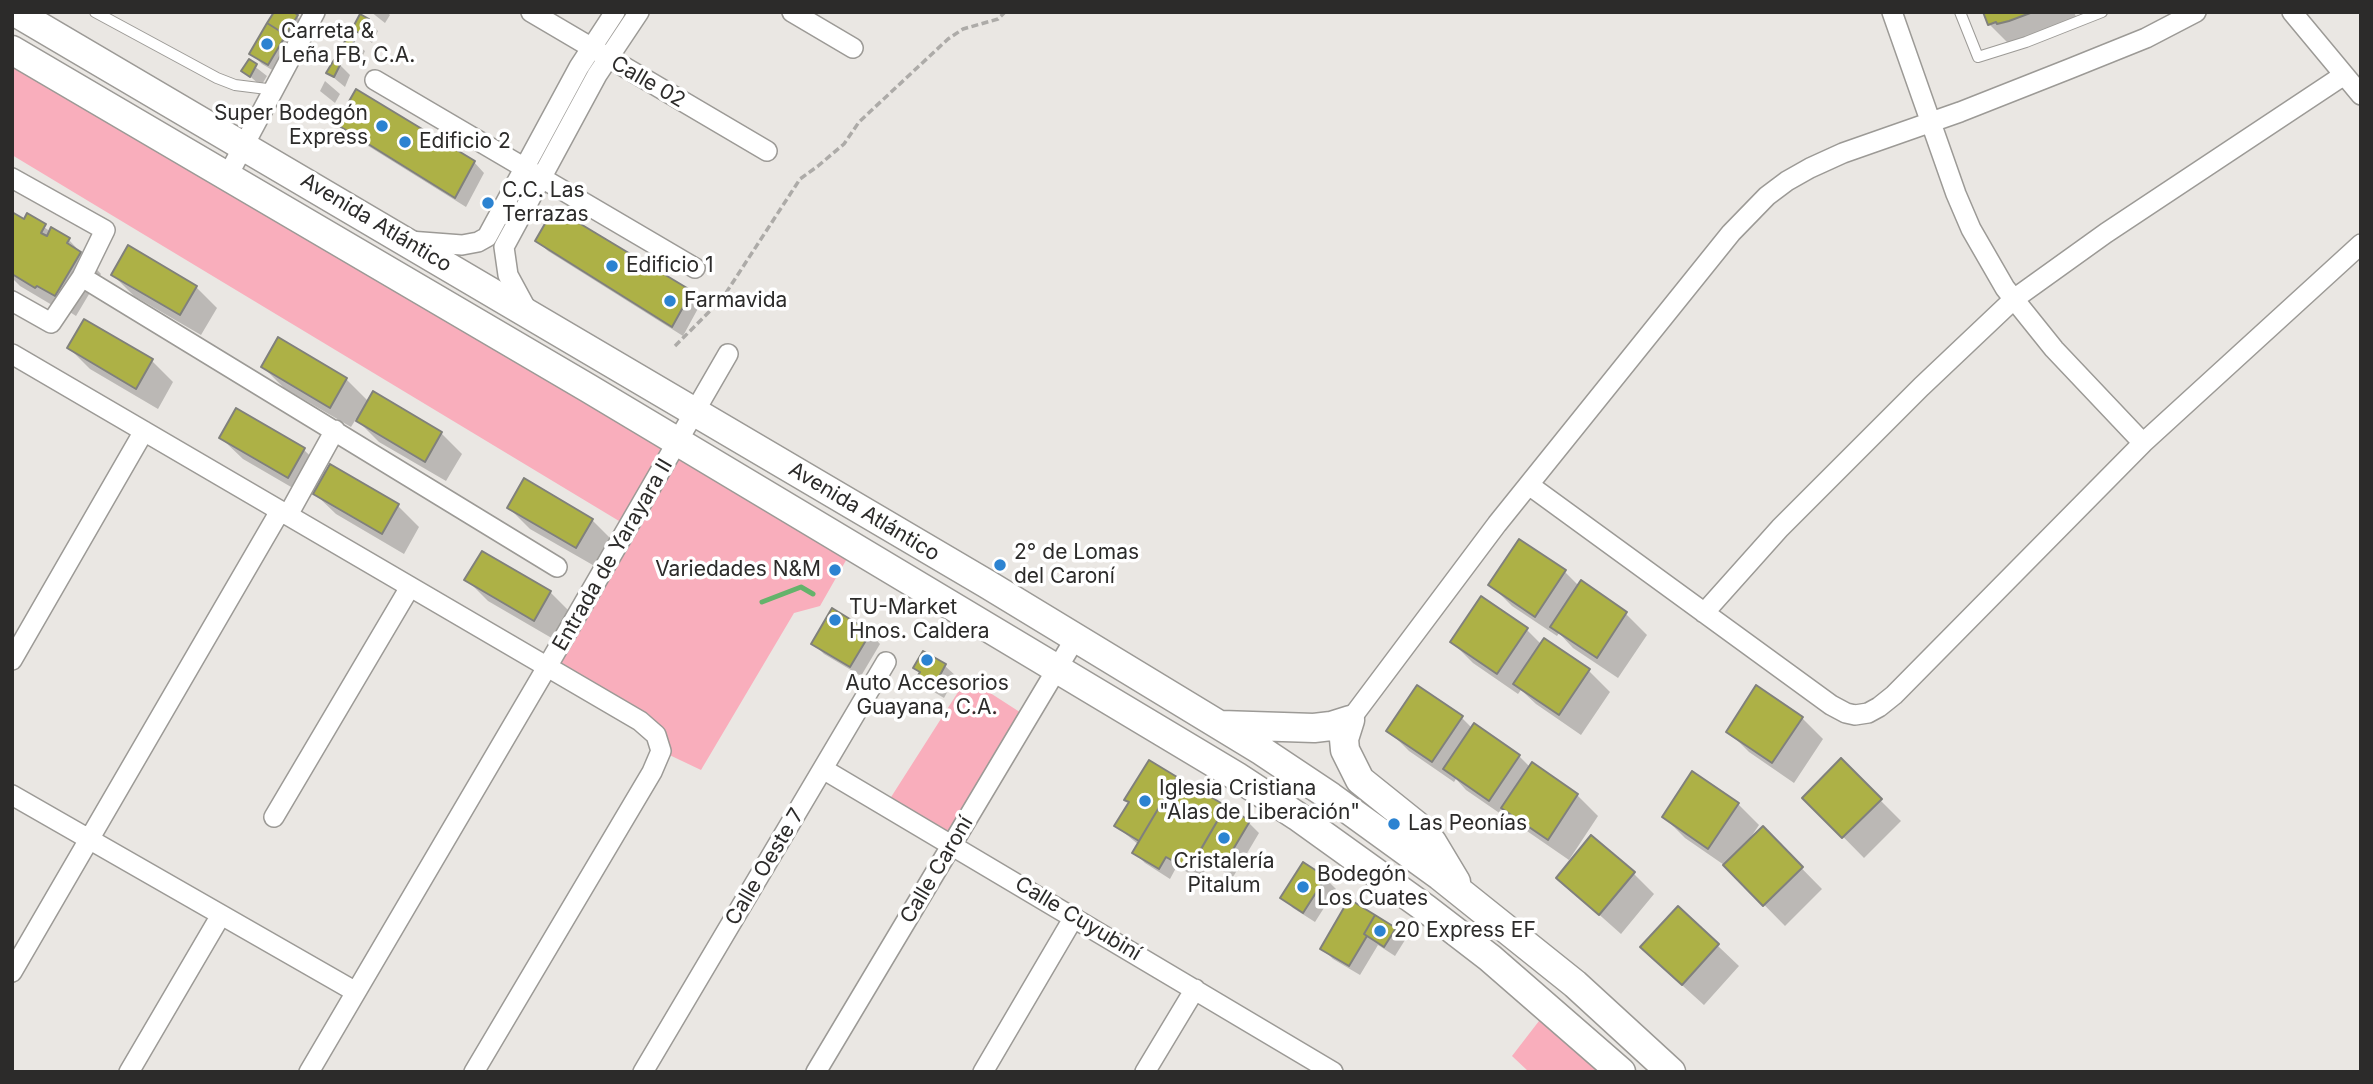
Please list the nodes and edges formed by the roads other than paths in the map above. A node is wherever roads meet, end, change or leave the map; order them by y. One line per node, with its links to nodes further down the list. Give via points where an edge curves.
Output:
1 (15, 12): 22 (main road, Avenida Atlántico)
2 (95, 12): 19 (lane, via 217,78)
3 (315, 12): 19 (street)
4 (531, 12): 13 (street, Calle 02)
5 (615, 12): 13 (street)
6 (639, 12): 16 (street)
7 (792, 12): 14 (street)
8 (1892, 12): 21 (street)
9 (1961, 12): 12 (lane, via 1978,57)
10 (2196, 12): 21 (street, via 2146,38)
11 (2292, 12): 17 (street)
12 (2099, 13)
13 (591, 48): 16 (street, Calle 02); 24 (street)
14 (853, 48)
15 (12, 50): 25 (main road, Avenida Atlántico)
16 (608, 58): 23 (street, Calle 02); 24 (street)
17 (2344, 75): 20 (street); 32 (street)
18 (375, 80): 24 (street)
19 (275, 90): 22 (street)
20 (2361, 96)
21 (1929, 123): 32 (street, via 1971,229); 42 (street, via 1843,153 1768,196 1731,233)
22 (245, 147): 25 (street); 27 (main road, Avenida Atlántico)
23 (767, 151)
24 (532, 173): 28 (street); 30 (street)
25 (227, 177): 40 (main road, Avenida Atlántico)
26 (12, 178): 31 (street, via 105,230)
27 (406, 241): 28 (street); 34 (main road, Avenida Atlántico)
28 (496, 242): 34 (street)
29 (2361, 244): 41 (street)
30 (695, 268)
31 (82, 277): 33 (street, via 51,323); 38 (street)
32 (2014, 299): 41 (street, via 2054,349); 46 (street, via 1780,528)
33 (12, 301)
34 (529, 313): 37 (main road, Avenida Atlántico)
35 (728, 354): 37 (street, Entrada de Yarayara II)
36 (13, 356): 39 (street)
37 (696, 412): 40 (street, Entrada de Yarayara II); 47 (main road, Avenida Atlántico)
38 (335, 430): 43 (street); 44 (street)
39 (144, 431): 43 (street); 48 (street)
40 (678, 443): 50 (street, Entrada de Yarayara II); 51 (main road, Avenida Atlántico)
41 (2143, 443): 46 (street, via 1894,695 1868,713 1855,715 1831,705)
42 (1529, 485): 46 (street); 52 (street)
43 (284, 513): 45 (street); 57 (street)
44 (557, 567)
45 (411, 587): 50 (street); 56 (street)
46 (1704, 613)
47 (1076, 637): 51 (street, Calle Caroní); 53 (main road, Avenida Atlántico)
48 (12, 660)
49 (886, 662): 54 (street, Calle Oeste 7)
50 (548, 667): 64 (street, Entrada de Yarayara II); 68 (street, via 640,720 656,735 661,751)
51 (1058, 669): 58 (street, Calle Caroní); 74 (main road, Avenida Atlántico, via 1236,776 1354,856 1490,958)
52 (1350, 720): 53 (main road, via 1314,728); 59 (main road, via 1345,750 1360,780 1421,829)
53 (1220, 725): 59 (main road, Avenida Atlántico, via 1331,797)
54 (823, 769): 58 (street, Calle Cuyubiní); 69 (street, Calle Oeste 7)
55 (12, 795): 57 (street)
56 (275, 817)
57 (89, 840): 60 (street); 62 (street)
58 (953, 844): 61 (street, Calle Cuyubiní); 70 (street, Calle Caroní)
59 (1462, 894): 75 (main road, Avenida Atlántico, via 1575,984)
60 (221, 915): 64 (street); 66 (street)
61 (1073, 917): 63 (street, Calle Cuyubiní); 71 (street)
62 (12, 972)
63 (1195, 989): 65 (street, Calle Cuyubiní); 72 (street)
64 (356, 992): 67 (street, Entrada de Yarayara II)
65 (1309, 1066): 73 (street, Calle Cuyubiní)
66 (129, 1072)
67 (309, 1072)
68 (474, 1072)
69 (643, 1072)
70 (816, 1072)
71 (983, 1072)
72 (1145, 1072)
73 (1333, 1072)
74 (1620, 1072)
75 (1671, 1072)

